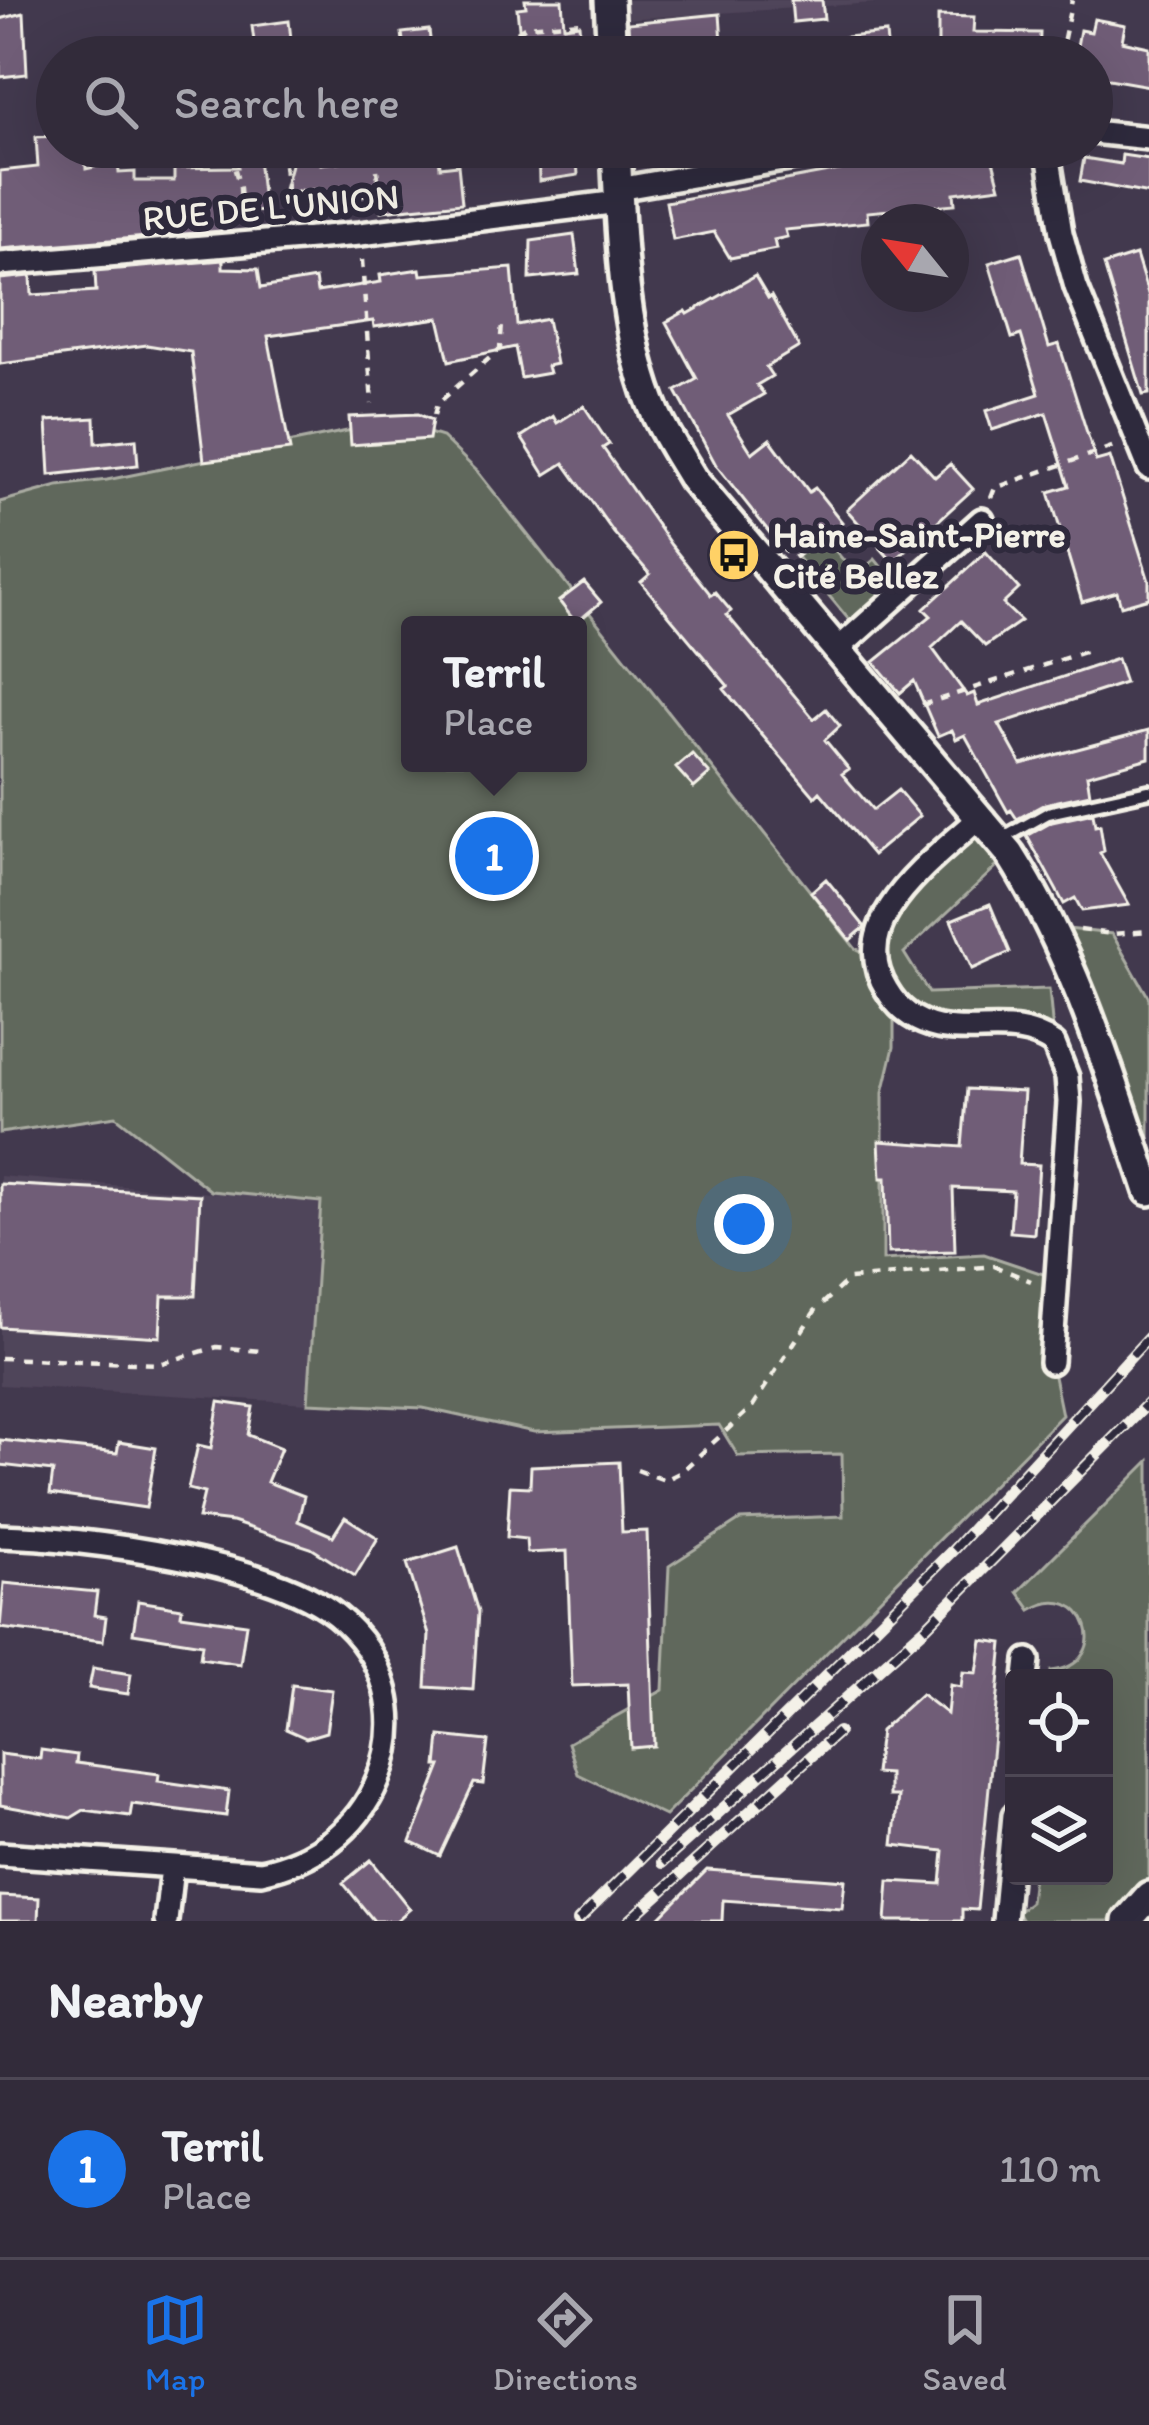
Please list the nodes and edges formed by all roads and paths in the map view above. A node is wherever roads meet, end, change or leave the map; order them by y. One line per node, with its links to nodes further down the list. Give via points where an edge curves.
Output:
1 (1072, 0): 4 (path)
2 (609, 10): 3 (path)
3 (511, 36)
4 (1064, 36)
5 (1113, 134): 6 (street)
6 (1149, 138)
7 (234, 168): 16 (path)
8 (284, 168): 15 (path)
9 (374, 168): 14 (path)
10 (617, 168): 13 (street)
11 (751, 168): 13 (street, RUE DE L'UNION)
12 (1051, 168): 21 (street, via 1068,261)
13 (619, 196): 14 (street, RUE DE L'UNION); 25 (street, via 637,353 656,413 693,479)
14 (372, 233): 15 (street, RUE DE L'UNION); 19 (path)
15 (292, 240): 16 (street, RUE DE L'UNION)
16 (244, 244): 17 (street, RUE DE L'UNION)
17 (0, 264)
18 (502, 324): 20 (path, via 500,349 436,404)
19 (372, 404)
20 (434, 415)
21 (1137, 438): 22 (street); 23 (path, via 994,488)
22 (1149, 468)
23 (982, 520): 26 (street)
24 (822, 535): 25 (path)
25 (774, 574): 26 (street)
26 (837, 650): 28 (street)
27 (1087, 651): 28 (path, via 922,705)
28 (898, 722): 30 (street)
29 (1149, 791): 31 (lane, via 1048,813)
30 (979, 818): 31 (street); 35 (street, via 889,908 876,957 894,1002 924,1023 1024,1028 1054,1044 1069,1102)
31 (999, 840): 32 (street)
32 (1050, 926): 33 (path); 34 (street)
33 (1149, 931)
34 (1149, 1191)
35 (1054, 1291): 38 (street); 39 (path, via 994,1266 849,1280 815,1311 752,1407 695,1459 665,1480)
36 (260, 1351): 37 (path, via 217,1347 160,1364)
37 (0, 1358)
38 (1051, 1362)
39 (637, 1470)
40 (0, 1536): 42 (street, via 145,1551 268,1582 334,1613 376,1661 391,1720 383,1768 339,1836 261,1872)
41 (0, 1854): 42 (street)
42 (172, 1867): 45 (street)
43 (1007, 1885): 46 (street)
44 (1149, 1896): 47 (street)
45 (166, 1921)
46 (1004, 1921)
47 (1126, 1921)

